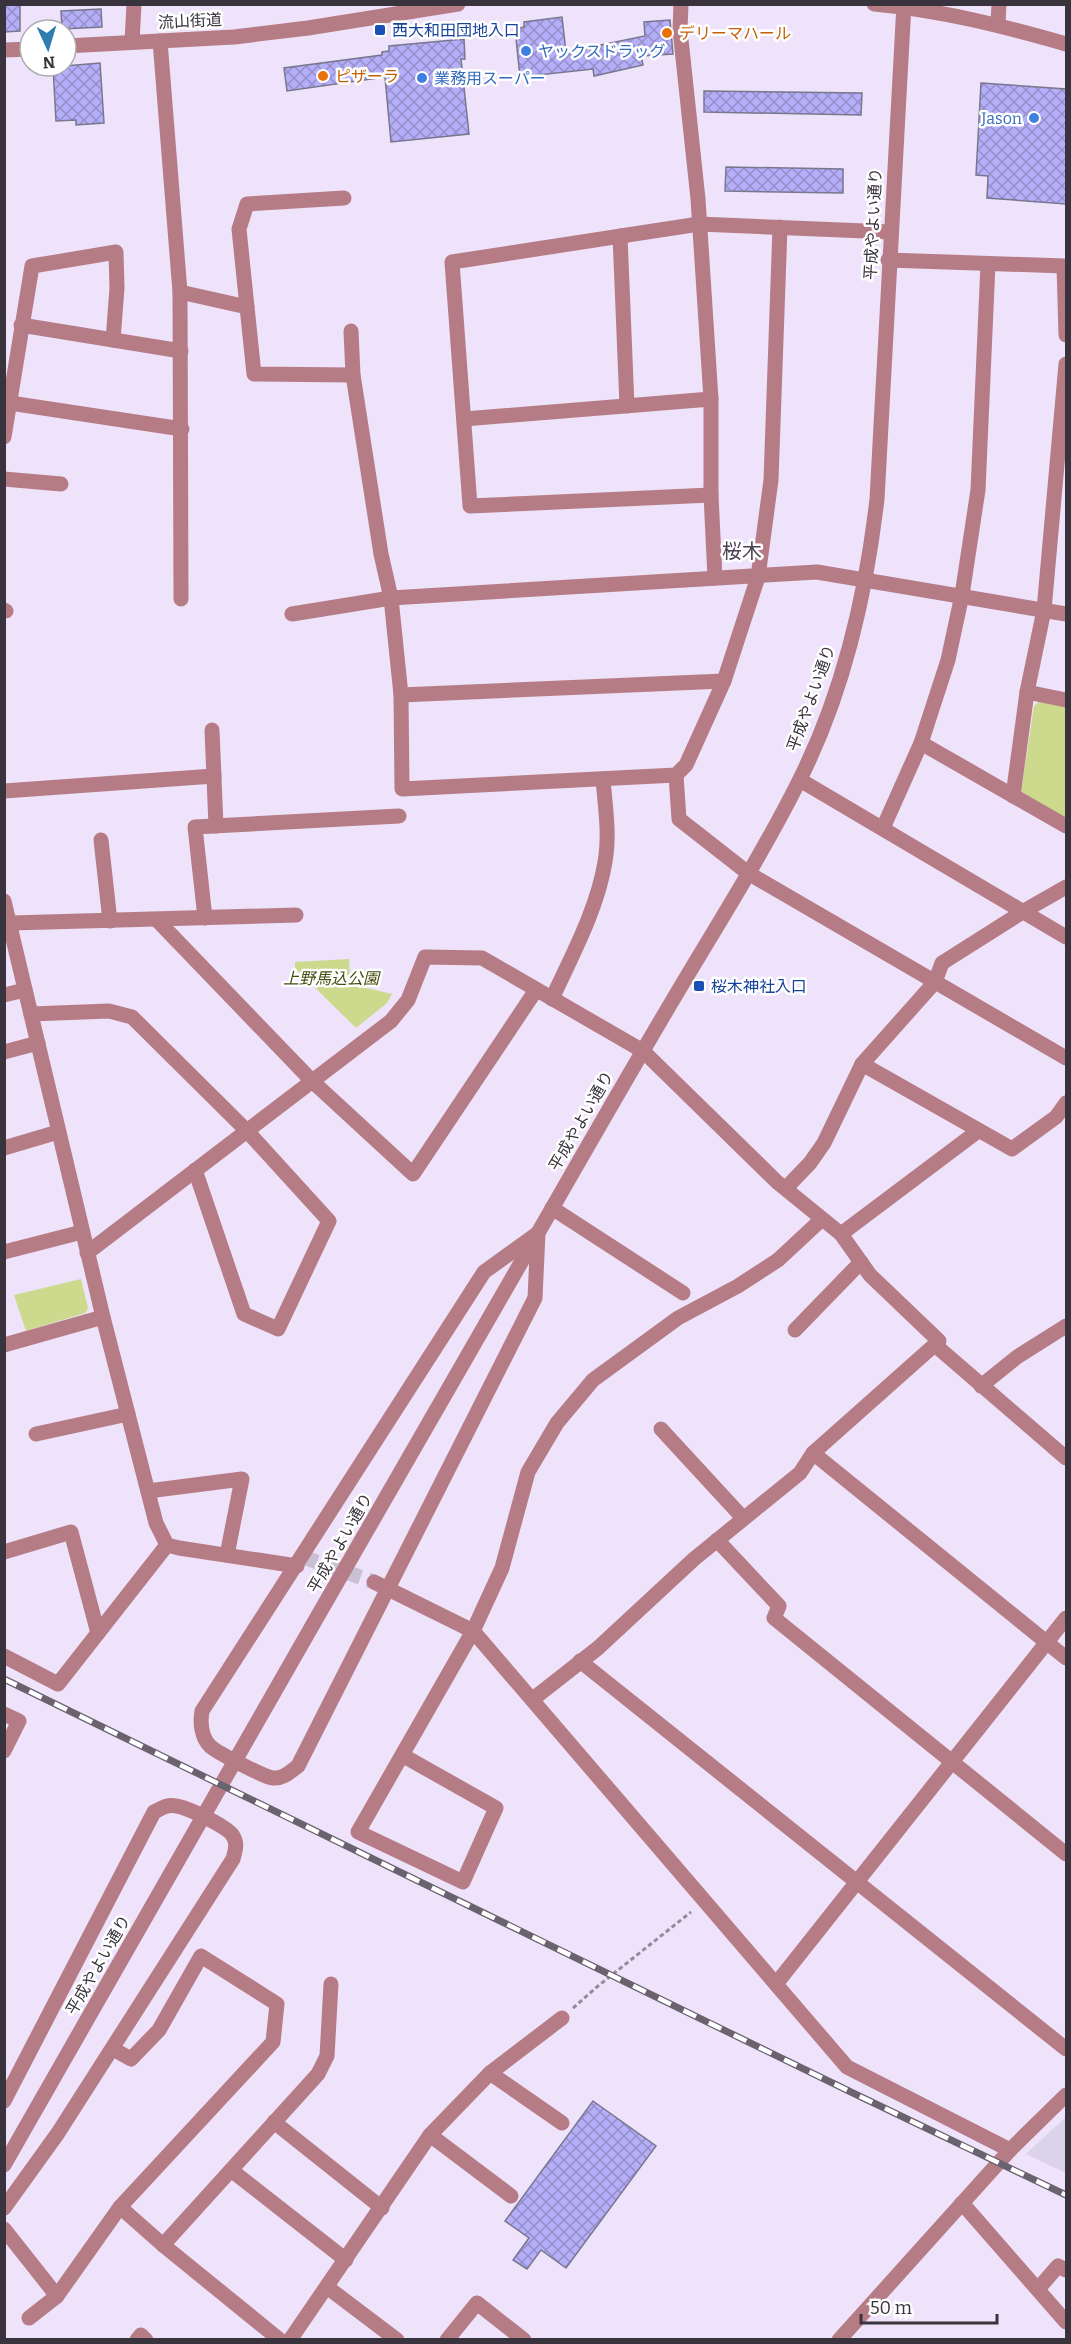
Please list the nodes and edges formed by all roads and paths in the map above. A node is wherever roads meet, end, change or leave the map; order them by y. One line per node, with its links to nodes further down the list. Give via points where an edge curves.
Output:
1 (134, 4): 9 (street)
2 (458, 4): 8 (street, 流山街道, via 298,30)
3 (681, 4): 13 (street, via 680,30)
4 (874, 4): 6 (street)
5 (999, 4): 7 (street)
6 (904, 6): 7 (street); 15 (street, 平成やよい通り)
7 (998, 24): 10 (street)
8 (160, 41): 9 (street, 流山街道); 19 (street)
9 (132, 42): 11 (street, 流山街道)
10 (1066, 44)
11 (78, 45)
12 (344, 198): 20 (street, via 247,204 238,230)
13 (699, 224): 14 (street); 16 (street); 28 (street)
14 (780, 227): 15 (street); 37 (street, via 771,480)
15 (890, 232): 17 (street, 平成やよい通り)
16 (620, 236): 30 (street); 31 (street, via 452,262)
17 (888, 260): 18 (street); 39 (street, 平成やよい通り, via 876,499)
18 (988, 264): 23 (street, via 1064,266); 40 (street, via 978,490)
19 (180, 292): 20 (street); 25 (street)
20 (247, 306): 27 (street, via 254,374)
21 (21, 325): 24 (street); 24 (street, via 32,266 116,252); 29 (street)
22 (351, 331): 27 (street)
23 (1066, 335)
24 (114, 340): 25 (street)
25 (181, 351): 32 (street)
26 (1066, 364): 43 (street)
27 (353, 375): 41 (street)
28 (711, 399): 30 (street); 36 (street)
29 (10, 403): 32 (street); 33 (street)
30 (627, 406): 31 (street)
31 (464, 419): 36 (street, via 470,506)
32 (182, 429): 42 (street)
33 (4, 437)
34 (4, 479): 35 (street)
35 (61, 484)
36 (711, 495): 38 (street)
37 (758, 577): 38 (street); 39 (street, via 818,572); 46 (street)
38 (715, 578): 41 (street)
39 (866, 579): 40 (street); 55 (street, 平成やよい通り, via 840,674)
40 (962, 595): 43 (street); 51 (street, via 948,660)
41 (391, 598): 44 (street); 48 (street)
42 (182, 599)
43 (1044, 610): 45 (street); 47 (street)
44 (292, 614)
45 (1066, 614)
46 (724, 681): 48 (street); 52 (street, via 686,765)
47 (1028, 692): 49 (street); 57 (street)
48 (401, 695): 54 (street, via 402,789)
49 (1066, 700)
50 (212, 730): 53 (street)
51 (921, 743): 57 (street); 61 (street)
52 (676, 775): 54 (street); 63 (street, via 679,819)
53 (214, 776): 56 (street); 59 (street)
54 (603, 779): 77 (street, via 605,861 592,911)
55 (800, 780): 61 (street); 63 (street, 平成やよい通り)
56 (4, 791)
57 (1012, 796): 60 (street)
58 (399, 816): 59 (street)
59 (216, 826): 68 (street, via 195,827)
60 (1066, 826)
61 (884, 828): 66 (street)
62 (101, 840): 70 (street)
63 (748, 873): 73 (street); 80 (street, 平成やよい通り)
64 (1066, 887): 66 (street)
65 (4, 901): 71 (street)
66 (1024, 911): 72 (street); 73 (street, via 942,963)
67 (296, 915): 68 (street)
68 (205, 918): 69 (street)
69 (157, 920): 70 (street); 84 (street)
70 (110, 921): 71 (street)
71 (11, 923): 74 (street)
72 (1066, 937)
73 (935, 982): 82 (street); 83 (street)
74 (25, 990): 76 (street); 78 (street)
75 (536, 990): 77 (street); 84 (street, via 482,958 425,957 408,1000 391,1021); 84 (street, via 413,1174)
76 (4, 995)
77 (552, 999): 80 (street)
78 (31, 1014): 79 (street); 86 (street, via 109,1011 132,1017)
79 (38, 1043): 81 (street); 88 (street)
80 (643, 1050): 91 (street); 92 (street, 平成やよい通り)
81 (4, 1052)
82 (1066, 1058)
83 (862, 1064): 87 (street); 91 (street, via 824,1143)
84 (312, 1081): 86 (street)
85 (1066, 1103): 87 (street, via 1056,1117 1012,1149)
86 (247, 1131): 90 (street); 90 (street, via 329,1221 278,1329 244,1314)
87 (978, 1131): 96 (street)
88 (58, 1132): 89 (street); 94 (street)
89 (4, 1148)
90 (195, 1170): 98 (street)
91 (786, 1188): 93 (street)
92 (552, 1208): 95 (street, 平成やよい通り); 100 (street)
93 (822, 1219): 96 (street); 121 (street, via 778,1260 678,1317 593,1380 557,1423 528,1472 502,1568)
94 (82, 1232): 97 (street); 98 (street)
95 (538, 1233): 118 (street, via 484,1272); 119 (street, via 535,1298); 147 (street, 平成やよい通り)
96 (841, 1234): 99 (street)
97 (4, 1251)
98 (87, 1253): 101 (street)
99 (861, 1262): 103 (street); 105 (street, via 939,1341)
100 (683, 1293)
101 (103, 1317): 104 (street); 107 (street)
102 (1066, 1326): 106 (street)
103 (795, 1330)
104 (4, 1345)
105 (935, 1345): 106 (street); 110 (street)
106 (981, 1386): 111 (street)
107 (128, 1414): 109 (street); 112 (street)
108 (661, 1429): 113 (street)
109 (36, 1434)
110 (813, 1453): 113 (street, via 800,1473); 123 (street)
111 (1066, 1458)
112 (148, 1491): 115 (street, via 156,1523); 117 (street, via 242,1479)
113 (743, 1518): 114 (street)
114 (717, 1540): 126 (street); 131 (street, via 778,1606 774,1618)
115 (167, 1545): 117 (street); 122 (street)
116 (4, 1552): 122 (street, via 71,1532)
117 (227, 1556): 118 (street)
118 (297, 1566): 119 (street, via 202,1711 200,1723 210,1746 274,1778 298,1766)
119 (380, 1585): 121 (street)
120 (1066, 1618): 123 (street)
121 (473, 1631): 127 (street); 130 (street)
122 (98, 1633): 124 (street, via 58,1684)
123 (1048, 1643): 125 (street); 131 (street)
124 (4, 1656)
125 (1066, 1658)
126 (580, 1662): 127 (street); 133 (street)
127 (533, 1699): 134 (street)
128 (4, 1714): 129 (street, via 19,1721)
129 (4, 1751)
130 (402, 1755): 130 (street, via 358,1832 463,1882 496,1808)
131 (952, 1763): 132 (street); 133 (street)
132 (1066, 1854)
133 (856, 1882): 136 (street); 139 (street)
134 (704, 1901): 136 (street); 137 (path)
135 (331, 1984): 143 (street, via 327,2056 318,2074)
136 (776, 1984): 146 (street, via 846,2067)
137 (562, 2018): 140 (street)
138 (113, 2049): 142 (street, via 233,1859 236,1846 227,1829 178,1806 165,1806 148,1821); 151 (street, via 131,2059 159,2030 201,1956 277,2004 273,2042); 152 (street)
139 (1066, 2049)
140 (490, 2073): 144 (street); 145 (street)
141 (1066, 2095): 146 (street)
142 (5, 2099)
143 (274, 2122): 148 (street); 153 (street)
144 (562, 2123)
145 (430, 2135): 149 (street); 153 (street)
146 (1010, 2150): 150 (street)
147 (4, 2165)
148 (231, 2170): 155 (street); 156 (street)
149 (511, 2196)
150 (962, 2204): 159 (street); 170 (street)
151 (120, 2207): 155 (street); 160 (street)
152 (4, 2208)
153 (382, 2208): 156 (street)
154 (4, 2229): 160 (street)
155 (163, 2245): 165 (street)
156 (346, 2260): 158 (street)
157 (1066, 2270): 159 (street, via 1058,2266)
158 (327, 2287): 166 (street); 167 (street)
159 (1038, 2289): 162 (street)
160 (57, 2296): 161 (street)
161 (28, 2319)
162 (1066, 2322)
163 (137, 2340): 164 (street, via 141,2335)
164 (146, 2340)
165 (280, 2340)
166 (290, 2340)
167 (397, 2340)
168 (447, 2340): 169 (street, via 477,2304)
169 (524, 2340)
170 (839, 2340)

